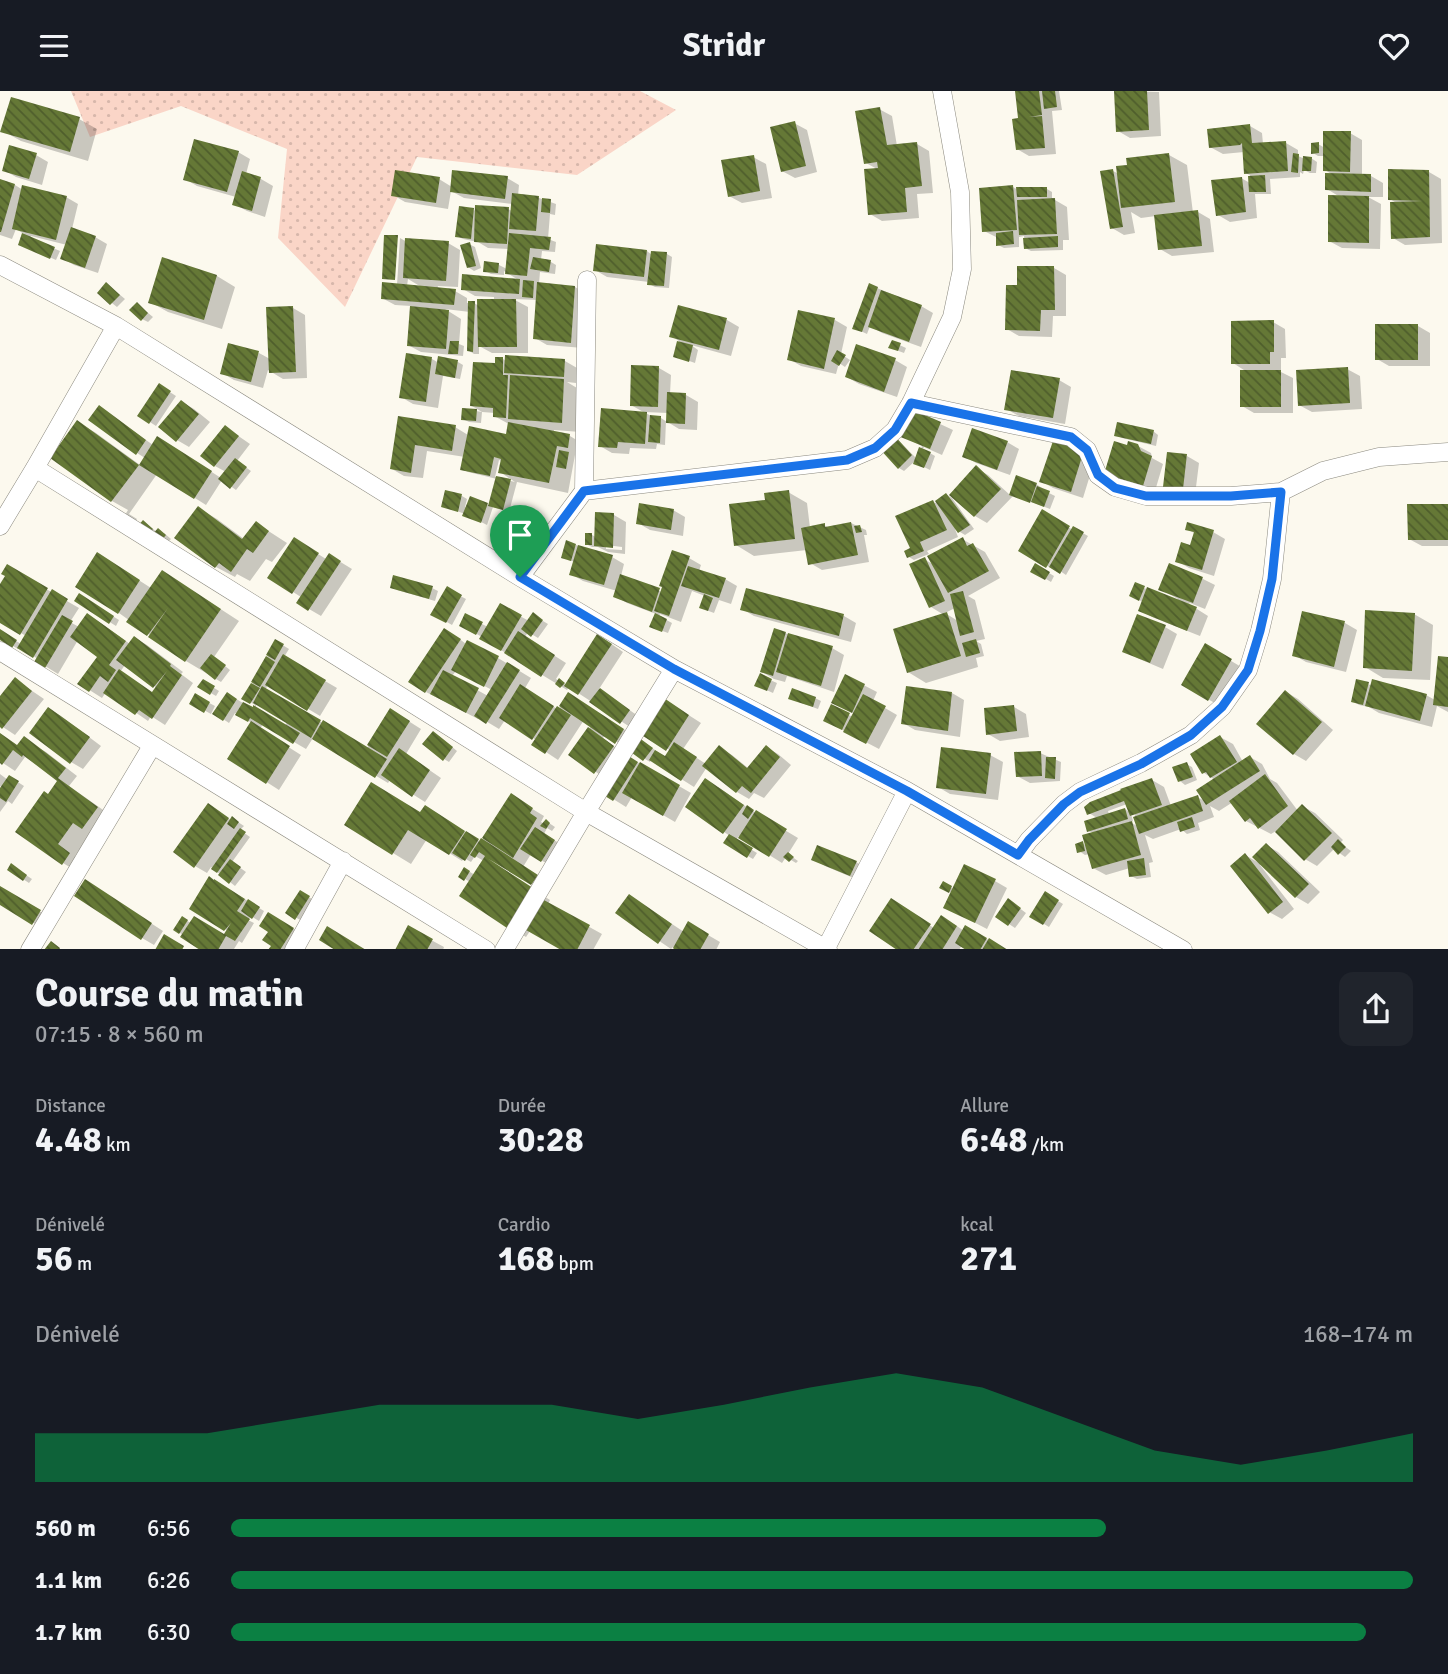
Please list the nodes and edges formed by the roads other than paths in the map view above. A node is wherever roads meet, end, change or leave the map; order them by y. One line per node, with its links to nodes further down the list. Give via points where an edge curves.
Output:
1 (942, 91): 5 (street, via 960,192 962,269 952,317)
2 (0, 265): 4 (street)
3 (587, 280): 8 (street)
4 (116, 326): 7 (street); 11 (street)
5 (911, 403): 8 (street, via 895,430 875,448 847,460); 9 (street, via 1071,437 1087,450 1098,475 1115,488 1146,496)
6 (1448, 452): 9 (street, via 1379,457 1323,471)
7 (35, 468): 10 (street); 16 (street)
8 (584, 491): 11 (street)
9 (1281, 492): 17 (street, via 1272,579 1260,631 1248,670 1222,707 1191,735 1080,792)
10 (0, 526)
11 (520, 577): 13 (street)
12 (0, 651): 14 (street)
13 (674, 669): 15 (street); 16 (street)
14 (152, 745): 18 (street); 19 (street)
15 (907, 791): 17 (street); 23 (street)
16 (586, 812): 22 (street); 23 (street)
17 (1018, 855): 24 (street)
18 (343, 861): 20 (street); 21 (street)
19 (31, 949)
20 (295, 949)
21 (484, 949)
22 (505, 949)
23 (827, 949)
24 (1181, 949)

